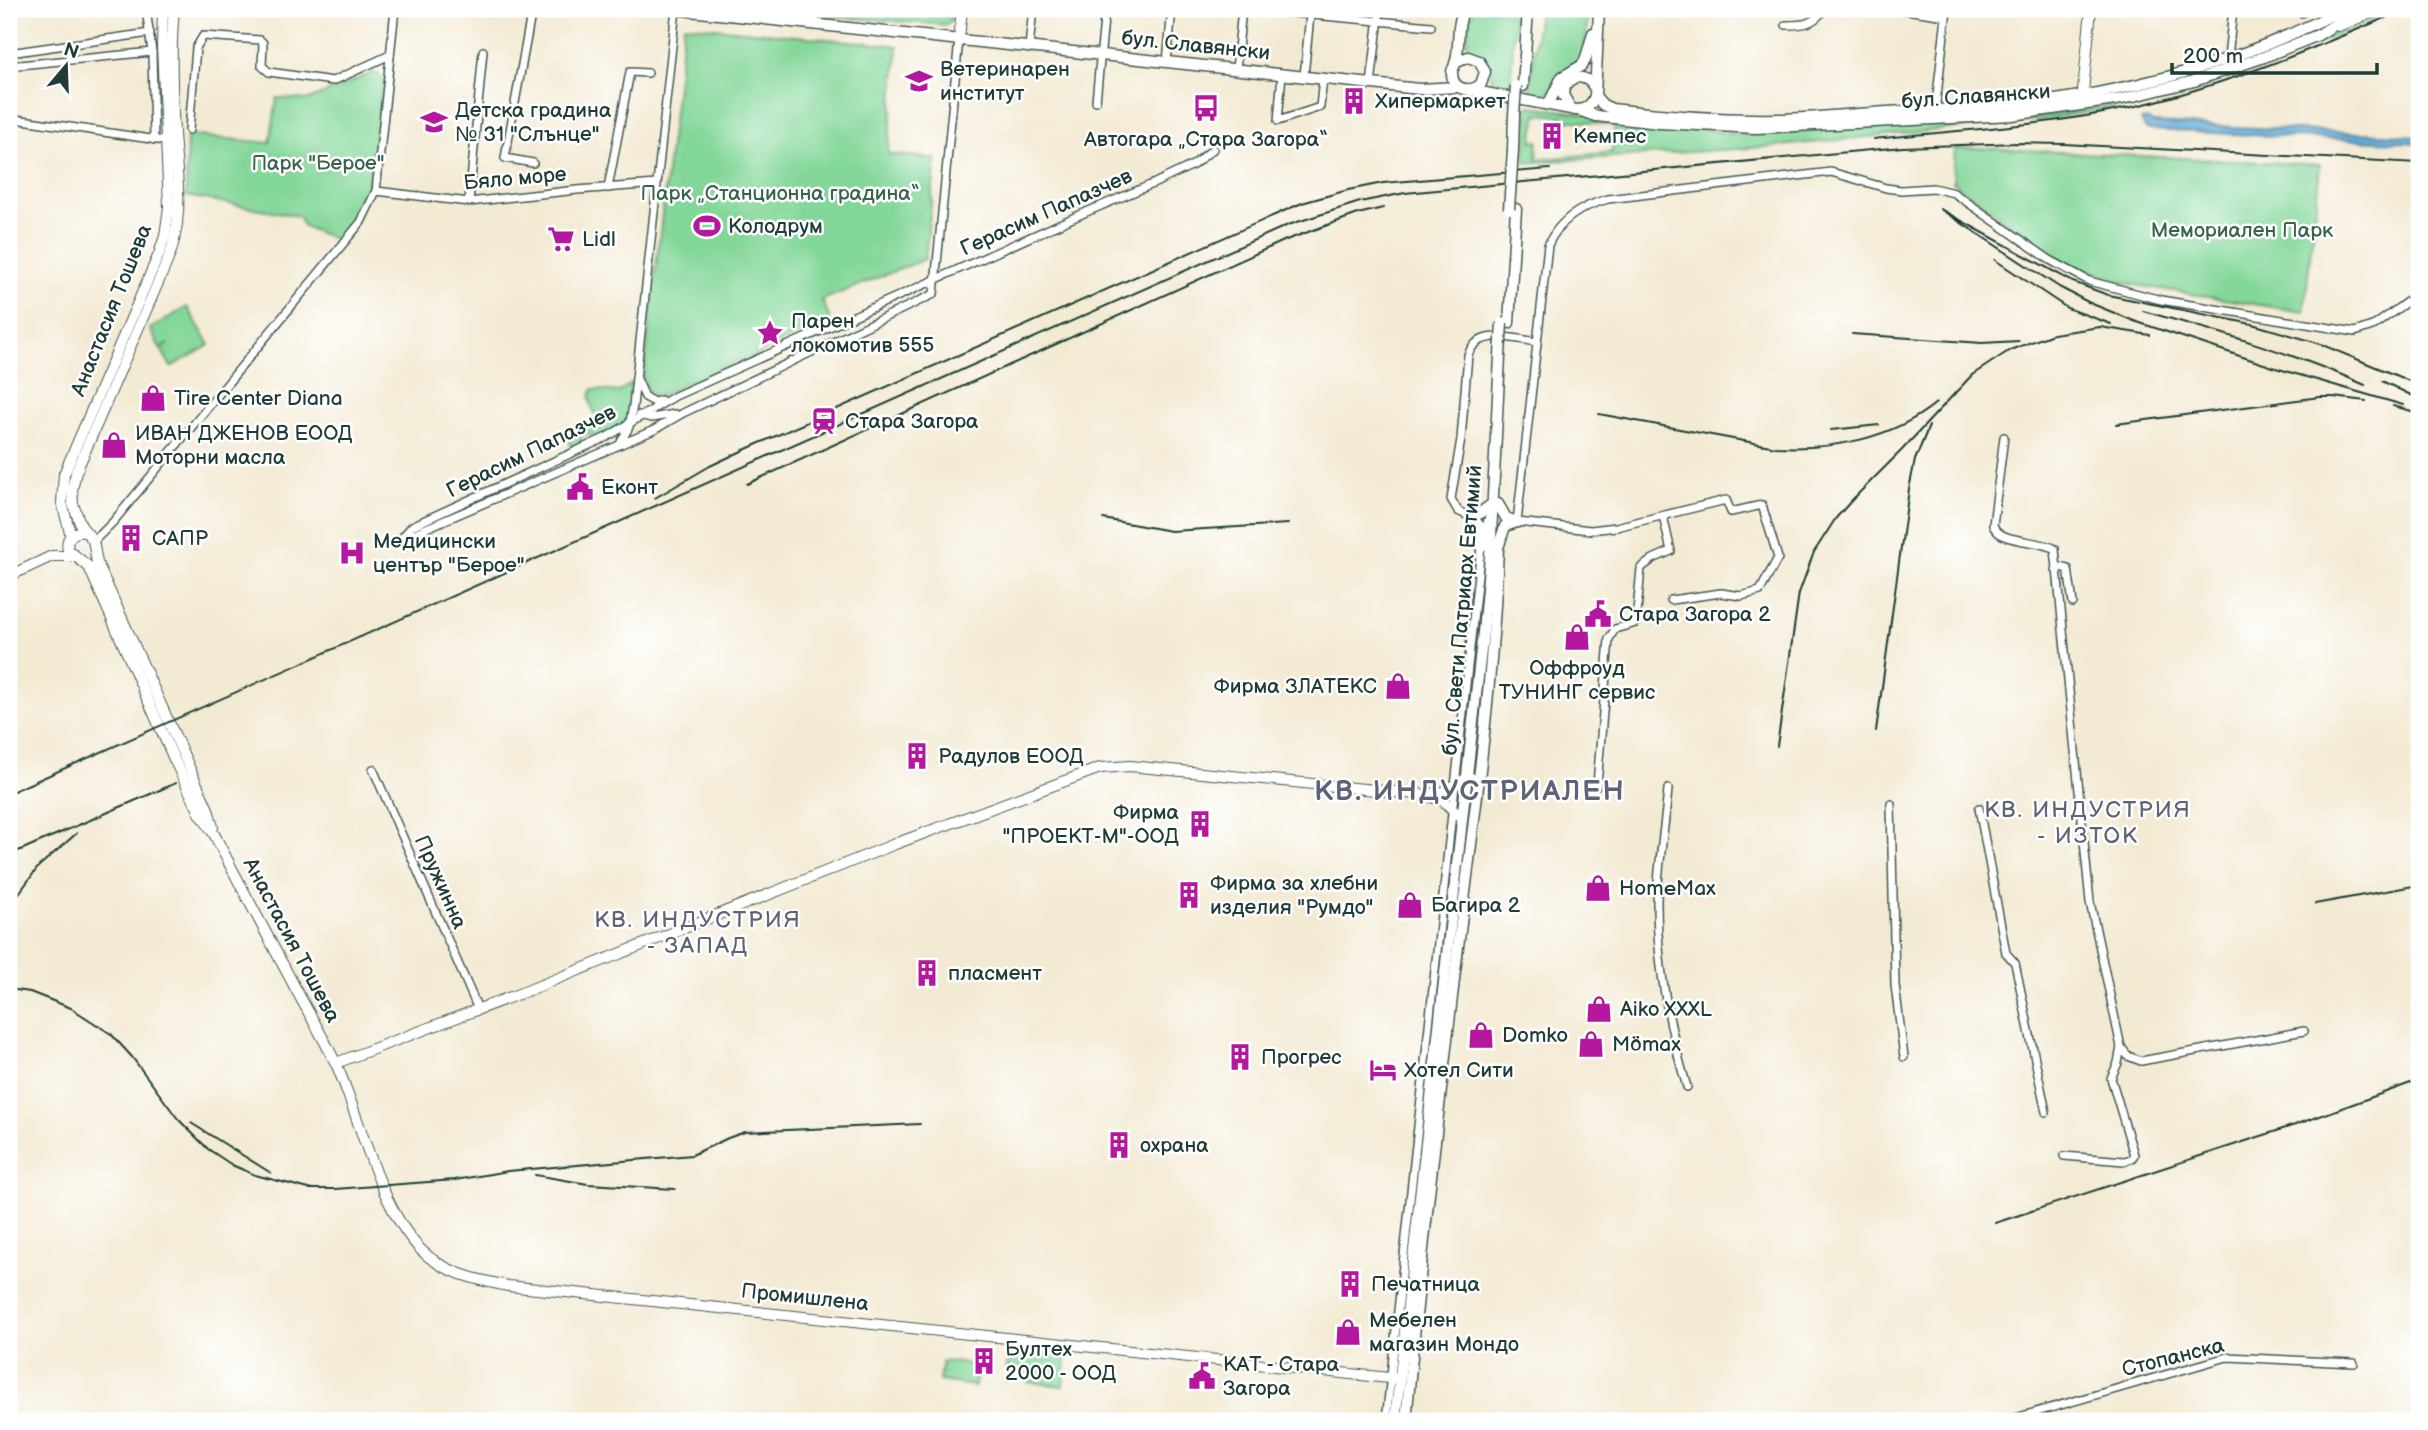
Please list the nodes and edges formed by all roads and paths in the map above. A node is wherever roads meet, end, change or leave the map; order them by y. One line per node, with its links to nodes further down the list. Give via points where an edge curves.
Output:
1 (146, 9): 37 (street, Анастасия Тошева)
2 (163, 9): 73 (main road, Анастасия Тошева)
3 (174, 9): 73 (main road, Анастасия Тошева)
4 (395, 9): 45 (street)
5 (532, 9): 75 (street, via 505,158)
6 (674, 9): 34 (main road, бул. Славянски); 76 (street)
7 (817, 9): 34 (street)
8 (962, 9): 40 (main road)
9 (1034, 9): 41 (street)
10 (1105, 9): 46 (street)
11 (1172, 9): 49 (street)
12 (1242, 9): 52 (street)
13 (1248, 9): 31 (street)
14 (1380, 9): 32 (street)
15 (1464, 9): 51 (main road)
16 (1471, 9): 47 (main road, via 1462,40)
17 (1522, 9): 60 (main road, бул. Свети Патриарх Евтимий)
18 (1528, 9): 39 (main road, бул. Свети Патриарх Евтимий)
19 (1534, 9): 39 (main road)
20 (1594, 9): 33 (main road)
21 (1599, 9): 64 (main road)
22 (1825, 9): 35 (street, via 1806,25)
23 (1899, 9): 29 (street)
24 (2064, 9): 30 (street)
25 (2233, 9): 48 (street)
26 (2343, 9): 48 (main road, бул. Славянски)
27 (2360, 9): 38 (main road, бул. Славянски)
28 (2381, 9): 38 (main road)
29 (1947, 12): 70 (street)
30 (2089, 13): 66 (main road)
31 (1310, 15): 32 (street); 55 (street)
32 (1378, 21): 36 (street); 59 (street)
33 (1595, 23): 56 (main road, via 1590,65); 68 (main road, via 1585,61 1562,77)
34 (815, 24): 40 (main road, бул. Славянски)
35 (1786, 25)
36 (1431, 26)
37 (150, 33): 43 (street, Анастасия Тошева); 44 (street)
38 (2318, 35): 66 (main road, бул. Славянски, via 2194,81 2122,99)
39 (1526, 37): 60 (main road, бул. Свети Патриарх Евтимий)
40 (959, 39): 41 (main road, бул. Славянски); 82 (street)
41 (1029, 47): 46 (main road, бул. Славянски)
42 (483, 51): 80 (street)
43 (152, 52): 50 (street); 73 (street, Анастасия Тошева)
44 (9, 53)
45 (390, 55): 72 (street, via 333,81 269,72 262,66 260,40 204,36 196,48); 79 (street)
46 (1100, 55): 49 (main road, бул. Славянски); 67 (street)
47 (1475, 58): 51 (main road, via 1464,58); 58 (main road, via 1484,68)
48 (2228, 58): 66 (main road, бул. Славянски)
49 (1167, 62): 52 (main road, бул. Славянски)
50 (9, 66)
51 (1454, 67): 62 (main road, via 1453,80); 63 (main road)
52 (1236, 69): 54 (main road, бул. Славянски)
53 (648, 73): 78 (street, via 630,72)
54 (1282, 74): 55 (main road, бул. Славянски); 57 (street, via 1278,121 1320,107)
55 (1304, 76): 57 (main road, бул. Славянски)
56 (1574, 77): 61 (main road); 64 (main road, via 1587,79)
57 (1323, 78): 59 (main road, бул. Славянски)
58 (1484, 80): 62 (main road, via 1475,89); 65 (main road)
59 (1371, 84): 63 (main road, бул. Славянски)
60 (1520, 86): 95 (main road, бул. Свети Патриарх Евтимий, bridge)
61 (1564, 87): 68 (main road); 69 (main road, via 1563,98)
62 (1462, 88): 63 (main road, бул. Славянски); 65 (main road, бул. Славянски)
63 (1426, 90)
64 (1595, 92): 69 (main road, via 1590,106); 70 (main road, бул. Славянски, via 1601,104 1612,109 1722,118)
65 (1500, 97): 68 (main road, бул. Славянски)
66 (2082, 100): 70 (main road, бул. Славянски)
67 (1096, 101)
68 (1545, 101): 69 (main road, бул. Славянски)
69 (1574, 108): 70 (main road, бул. Славянски, via 1599,116 1744,128)
70 (1935, 115)
71 (9, 118): 73 (street)
72 (189, 130)
73 (165, 141): 99 (main road, Анастасия Тошева, via 179,200 178,223 173,246 72,486 74,509); 100 (main road, Анастасия Тошева, via 169,207 165,236 64,474 62,503)
74 (1213, 149): 82 (street, Герасим Папазчев, via 1193,165 1155,183)
75 (533, 163)
76 (657, 184): 77 (street, Бяло море); 81 (street)
77 (635, 186): 78 (street, Бяло море); 81 (street, via 649,193)
78 (608, 188): 80 (street, Бяло море)
79 (376, 191): 80 (street, Бяло море); 101 (street, via 361,222)
80 (470, 202)
81 (654, 203): 85 (street)
82 (935, 280): 86 (street, Герасим Папазчев); 88 (street, Герасим Папазчев, via 934,293)
83 (2419, 293): 84 (street, via 2375,326 2355,332 2161,300 2089,281 2069,271 1954,193 1886,188 1830,172 1608,199 1584,207 1564,222 1548,245)
84 (1538, 342): 97 (street, via 1493,337 1476,341 1468,355 1451,499 1458,511); 98 (street)
85 (636, 377): 86 (street, via 645,397 654,402); 87 (street)
86 (675, 396): 89 (street, Герасим Папазчев)
87 (633, 406): 89 (street); 90 (street)
88 (683, 412): 89 (street); 92 (street, Герасим Папазчев)
89 (641, 416): 90 (street, Герасим Папазчев)
90 (631, 422): 92 (street); 93 (street, Герасим Папазчев)
91 (2004, 437): 106 (street, via 1995,531 2052,547)
92 (620, 444): 94 (street, Герасим Папазчев)
93 (553, 463): 94 (street); 94 (street, Герасим Папазчев, via 412,526 400,540)
94 (559, 471)
95 (1495, 504): 97 (main road); 98 (main road, via 1506,518); 102 (street); 103 (main road, бул. Свети Патриарх Евтимий); 111 (main road, бул. Свети Патриарх Евтимий)
96 (1662, 516): 98 (street, via 1591,530); 108 (street, via 1726,500 1731,512 1762,505 1778,558 1760,591); 114 (street, via 1671,551 1641,568 1636,623 1615,629 1609,639)
97 (1473, 518): 102 (main road, via 1480,528)
98 (1517, 522): 103 (main road, via 1505,526)
99 (85, 532): 100 (main road); 101 (main road)
100 (69, 537): 104 (main road, via 68,548); 105 (main road)
101 (93, 545): 104 (main road, via 88,556); 121 (main road, Анастасия Тошева, via 97,564 208,809)
102 (1481, 547): 113 (street)
103 (1498, 548): 112 (main road, бул. Свети Патриарх Евтимий)
104 (75, 557): 105 (main road, via 55,555); 121 (main road, Анастасия Тошева, via 89,567 174,759)
105 (29, 566): 107 (main road)
106 (2056, 570): 109 (street, via 2068,569); 124 (street, via 2090,902)
107 (9, 576)
108 (1671, 600)
109 (2073, 603)
110 (373, 769): 122 (street, Пружинна)
111 (1467, 778): 112 (main road); 113 (main road); 120 (main road, бул. Свети Патриарх Евтимий)
112 (1479, 778): 130 (main road, бул. Свети Патриарх Евтимий)
113 (1455, 784): 116 (main road); 118 (street)
114 (1597, 785)
115 (1668, 789): 127 (street, via 1657,898 1658,937)
116 (1426, 795): 118 (main road); 122 (main road, via 1130,766 1100,768)
117 (1891, 804): 125 (street, via 1895,985)
118 (1453, 807): 120 (main road); 132 (street)
119 (1979, 808): 128 (street, via 2006,953 2015,963)
120 (1462, 819): 132 (main road, бул. Свети Патриарх Евтимий)
121 (214, 834): 126 (main road, Анастасия Тошева)
122 (478, 1009): 126 (main road)
123 (2304, 1031): 124 (street, via 2141,1061)
124 (2121, 1047): 129 (street, via 2111,1078 2132,1159)
125 (1904, 1057)
126 (336, 1063): 132 (main road, Промишлена, via 381,1185 409,1237 422,1252 465,1277 508,1286)
127 (1687, 1087)
128 (2046, 1112)
129 (2064, 1156)
130 (1412, 1363): 132 (main road); 133 (main road, бул. Свети Патриарх Евтимий)
131 (2354, 1363): 137 (street, Стопанска, via 2227,1357)
132 (1395, 1378): 133 (main road); 134 (street); 135 (main road, бул. Свети Патриарх Евтимий)
133 (1408, 1402): 136 (main road, бул. Свети Патриарх Евтимий)
134 (1386, 1421)
135 (1395, 1421)
136 (1406, 1421)
137 (2005, 1421)

